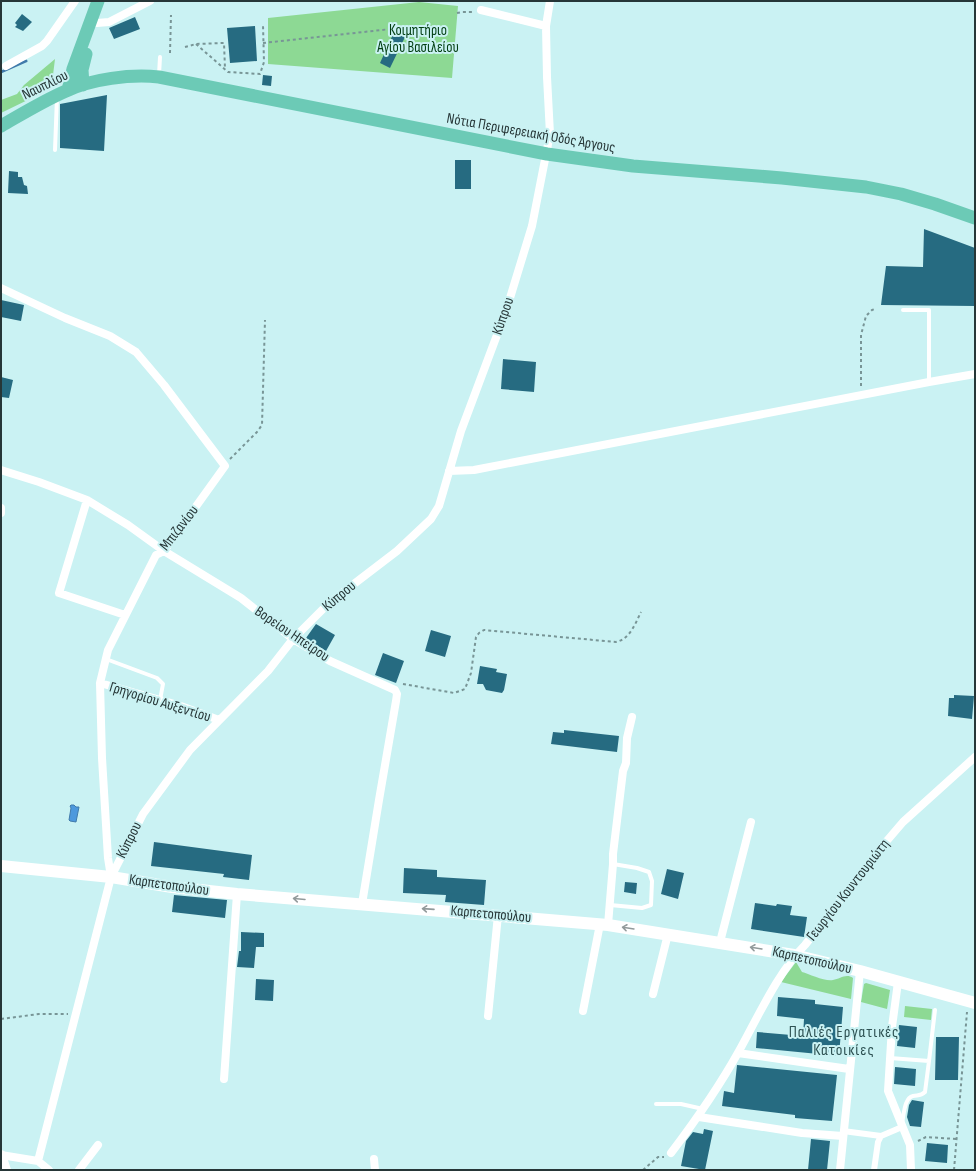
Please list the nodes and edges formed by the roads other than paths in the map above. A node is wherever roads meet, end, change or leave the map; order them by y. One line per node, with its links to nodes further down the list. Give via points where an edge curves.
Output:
1 (75, 1): 10 (street, via 47,42)
2 (98, 1): 13 (main road)
3 (105, 1): 7 (main road)
4 (150, 1): 7 (street, via 109,22)
5 (550, 1): 8 (street, Κύπρου)
6 (481, 10): 8 (street)
7 (97, 23): 12 (main road, via 83,62)
8 (546, 26): 16 (street, Κύπρου, via 550,134)
9 (160, 57): 11 (lane)
10 (6, 66)
11 (159, 77): 12 (main road, Νότια Περιφερειακή Οδός Άργους, via 133,76); 16 (main road, Νότια Περιφερειακή Οδός Άργους)
12 (83, 85): 13 (main road, Ναυπλίου)
13 (62, 92): 14 (main road, Ναυπλίου); 15 (lane)
14 (1, 126)
15 (54, 150)
16 (547, 154): 17 (main road, Νότια Περιφερειακή Οδός Άργους, via 633,166 831,182 901,194); 23 (street, Κύπρου, via 532,226 506,311 461,431)
17 (975, 218)
18 (1, 288): 27 (street, Μπιζανίου, via 110,336 136,352 225,466)
19 (903, 310): 21 (lane, via 929,310)
20 (975, 374): 21 (street)
21 (929, 382): 23 (street, via 474,470)
22 (1, 470): 24 (street, Βορείου Ηπείρου)
23 (449, 471): 29 (street, Κύπρου, via 439,506 431,519 397,551 330,603)
24 (87, 500): 27 (street, Βορείου Ηπείρου); 28 (street, via 59,593)
25 (1, 508): 26 (street)
26 (1, 513)
27 (164, 551): 28 (street, Μπιζανίου, via 156,555); 29 (street, Βορείου Ηπείρου, via 241,598)
28 (125, 615): 30 (street, Μπιζανίου)
29 (293, 639): 34 (street, Κύπρου, via 268,671); 41 (street, Βορείου Ηπείρου, via 330,660 395,690 397,694)
30 (106, 659): 31 (street, Μπιζανίου); 32 (lane, via 157,678 163,684)
31 (100, 683): 32 (street, Γρηγορίου Αυξεντίου); 39 (street, Μπιζανίου, via 102,758)
32 (160, 700): 34 (street, Γρηγορίου Αυξεντίου)
33 (632, 717): 37 (street, via 627,738)
34 (219, 720): 39 (street, Κύπρου, via 190,750 142,814)
35 (975, 757): 47 (street, Γεωργίου Κουντουριώτη, via 903,822)
36 (751, 822): 46 (street)
37 (613, 864): 42 (street); 42 (lane, via 649,872 652,881 651,905 642,908)
38 (1, 866): 39 (main road, Καρπετοπούλου)
39 (111, 877): 40 (main road, Καρπετοπούλου, via 172,888); 70 (street, Κύπρου)
40 (236, 894): 41 (main road, Καρπετοπούλου, one-way to 40); 59 (street)
41 (362, 904): 43 (main road, Καρπετοπούλου, one-way to 41)
42 (610, 905): 44 (street)
43 (498, 915): 44 (main road, Καρπετοπούλου); 54 (street)
44 (604, 924): 45 (main road, Καρπετοπούλου, one-way to 44); 53 (street)
45 (668, 934): 46 (main road, Καρπετοπούλου); 50 (street)
46 (720, 942): 47 (main road, Καρπετοπούλου, one-way to 46)
47 (794, 955): 48 (main road, Καρπετοπούλου); 55 (street, Γεωργίου Κουντουριώτη)
48 (860, 971): 49 (main road, Καρπετοπούλου); 58 (street)
49 (898, 982): 51 (main road, Καρπετοπούλου); 56 (street)
50 (653, 994)
51 (971, 1001)
52 (935, 1010): 57 (lane)
53 (583, 1011)
54 (488, 1016)
55 (738, 1053): 58 (street); 61 (street, Γεωργίου Κουντουριώτη)
56 (890, 1058): 57 (lane); 63 (street, via 888,1091)
57 (929, 1061): 63 (lane, via 926,1092 908,1098)
58 (849, 1069): 64 (street)
59 (224, 1079)
60 (656, 1104): 61 (lane, via 681,1104)
61 (704, 1109): 62 (street, Γεωργίου Κουντουριώτη)
62 (699, 1117): 64 (street, via 802,1133); 67 (street, Γεωργίου Κουντουριώτη)
63 (902, 1127): 65 (street); 77 (street, via 910,1145)
64 (843, 1134): 65 (street); 75 (street)
65 (881, 1136): 76 (street)
66 (98, 1145): 73 (street)
67 (671, 1153)
68 (1, 1155): 70 (street); 71 (street)
69 (374, 1159): 74 (street)
70 (38, 1160): 72 (street)
71 (6, 1170)
72 (49, 1170)
73 (79, 1170)
74 (375, 1170)
75 (840, 1170)
76 (874, 1170)
77 (911, 1170)

